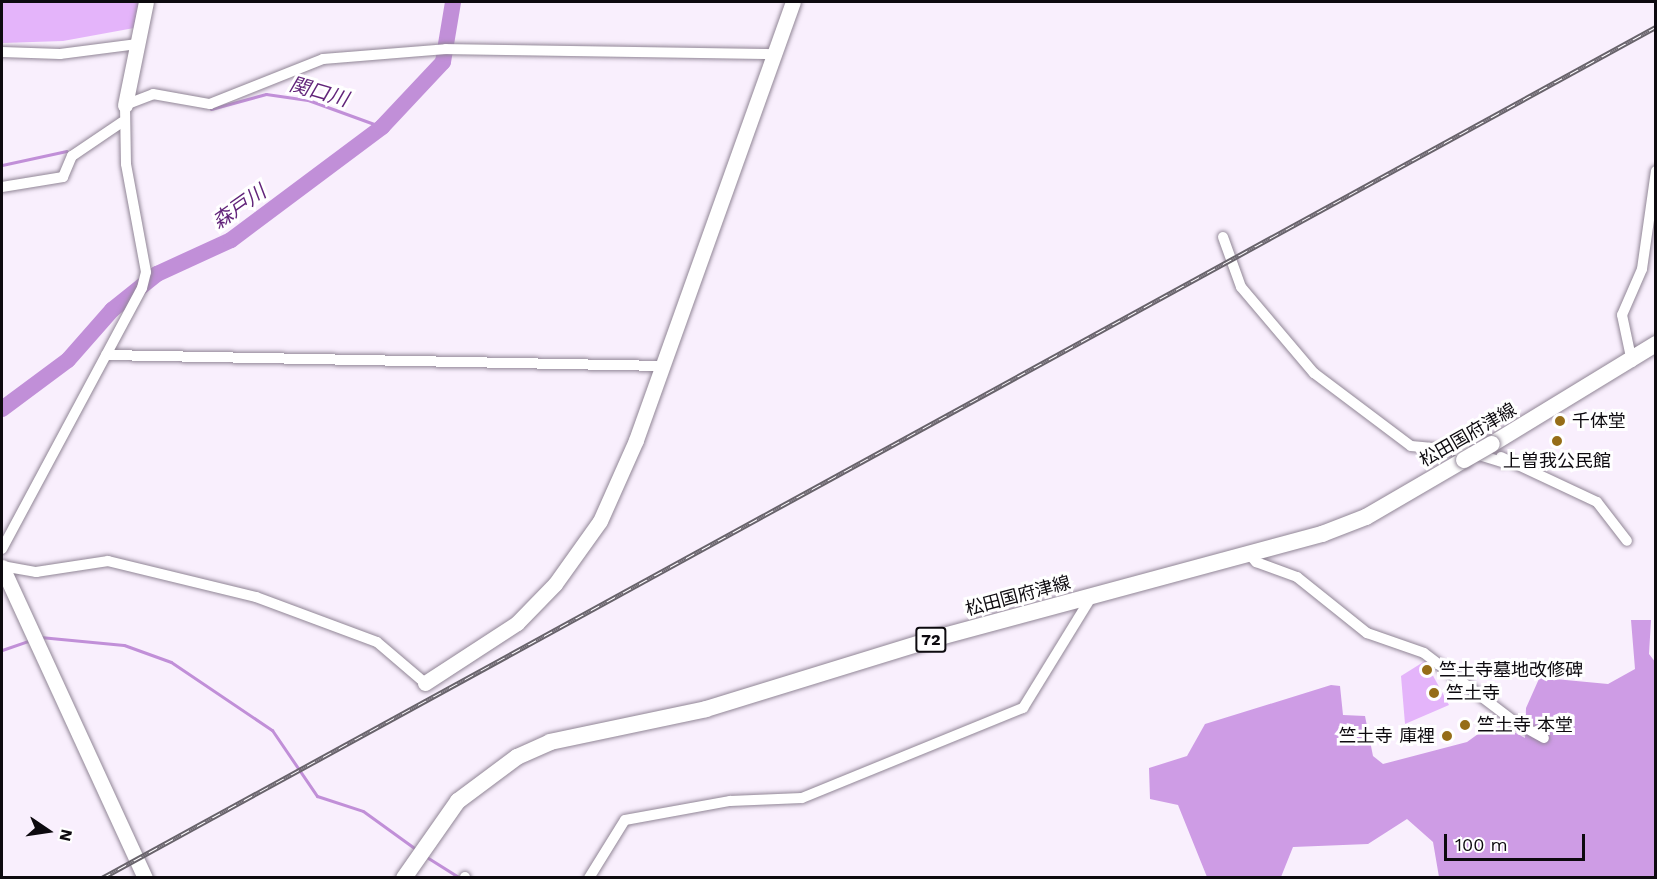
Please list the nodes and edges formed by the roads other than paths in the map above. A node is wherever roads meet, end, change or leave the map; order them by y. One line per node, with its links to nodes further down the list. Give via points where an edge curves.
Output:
1 (146, 2): 3 (street)
2 (793, 2): 5 (street)
3 (137, 44): 4 (street, via 80,53); 6 (street)
4 (2, 52)
5 (776, 54): 6 (street, via 448,49 323,59 210,104 153,94); 14 (street)
6 (124, 105): 7 (street)
7 (122, 123): 9 (street, via 72,156 63,177); 12 (street, via 146,272 142,288)
8 (1656, 171): 13 (street, via 1642,269 1622,315)
9 (2, 187)
10 (1223, 237): 16 (street, via 1241,287 1314,373 1411,446)
11 (1656, 344): 13 (main road, 松田国府津線 / 72)
12 (106, 356): 14 (street); 20 (street)
13 (1632, 362): 15 (main road, 松田国府津線 / 72)
14 (663, 366): 24 (street, via 600,521 555,584 517,624)
15 (1493, 444): 17 (street); 18 (main road, 松田国府津線 / 72, bridge)
16 (1436, 451): 17 (street, via 1466,451); 18 (street)
17 (1503, 462): 19 (street, via 1598,502)
18 (1440, 475): 21 (main road, 松田国府津線 / 72, via 1366,517)
19 (1627, 541)
20 (2, 549)
21 (1249, 554): 23 (main road, 松田国府津線 / 72); 25 (street, via 1256,562 1297,577 1367,633 1424,654 1515,722)
22 (2, 566): 24 (street, via 36,572 108,561 256,597 377,642); 26 (street)
23 (1092, 596): 27 (main road, 松田国府津線 / 72, via 706,709 550,742 485,778 458,801); 28 (street, via 1023,708 802,798 730,801 625,820)
24 (425, 683)
25 (1544, 738)
26 (145, 878)
27 (404, 878)
28 (589, 878)

